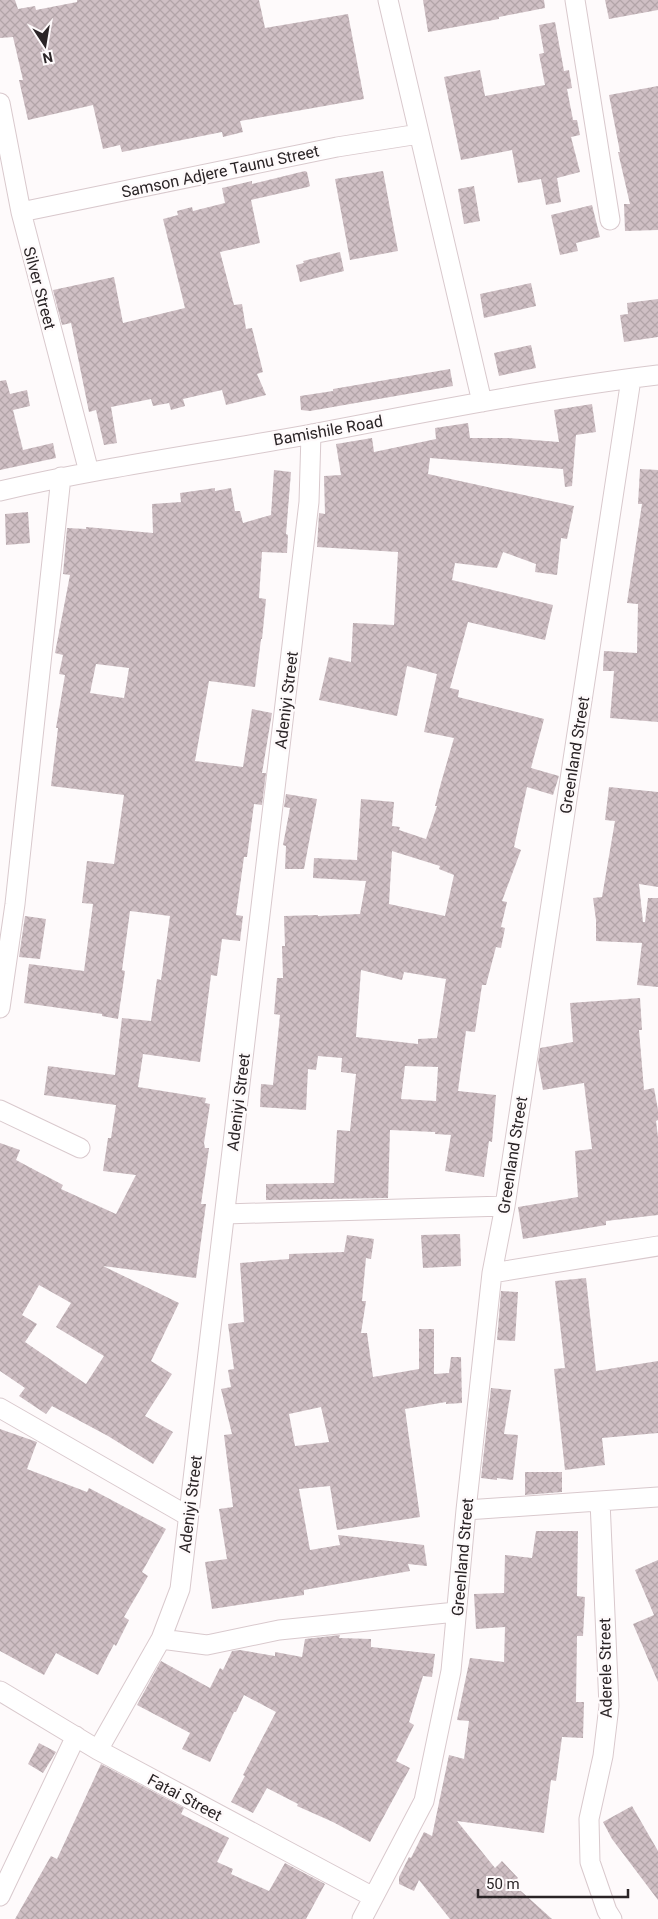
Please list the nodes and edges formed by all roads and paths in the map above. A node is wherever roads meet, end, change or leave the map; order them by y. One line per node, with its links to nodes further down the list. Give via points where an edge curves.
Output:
1 (388, 0): 4 (street)
2 (575, 0): 6 (street)
3 (0, 103): 5 (street, Silver Street)
4 (419, 134): 5 (street, Samson Adjere Taunu Street, via 337,147); 9 (street)
5 (21, 212): 11 (street, Silver Street)
6 (610, 220)
7 (658, 375): 8 (street, Bamishile Road)
8 (631, 379): 9 (street, Bamishile Road); 18 (street, Greenland Street)
9 (482, 402): 10 (street, Bamishile Road)
10 (311, 434): 11 (street, Bamishile Road); 19 (street, Adeniyi Street, via 309,502)
11 (90, 472): 12 (street, Bamishile Road)
12 (61, 477): 13 (street, Bamishile Road); 14 (street)
13 (0, 491)
14 (8, 902): 15 (street)
15 (0, 1008)
16 (0, 1110): 17 (street)
17 (80, 1148)
18 (505, 1206): 19 (street); 21 (street, Greenland Street)
19 (225, 1214): 26 (street, Adeniyi Street)
20 (658, 1246): 21 (street)
21 (492, 1273): 25 (street, Greenland Street)
22 (0, 1408): 26 (street)
23 (658, 1498): 24 (street)
24 (600, 1501): 25 (street); 35 (street, Aderele Street, via 608,1706 603,1756 589,1819 590,1862)
25 (466, 1510): 27 (street, Greenland Street)
26 (188, 1516): 28 (street, Adeniyi Street, via 180,1589)
27 (456, 1612): 28 (street, via 279,1630 207,1645); 33 (street, Greenland Street, via 451,1671 424,1801)
28 (161, 1639): 31 (street, Adeniyi Street)
29 (0, 1692): 30 (street, Fatai Street)
30 (76, 1736): 31 (street, Fatai Street); 32 (street)
31 (98, 1750): 33 (street, Fatai Street)
32 (0, 1896)
33 (373, 1897): 34 (street, Greenland Street)
34 (362, 1919)
35 (612, 1919)

